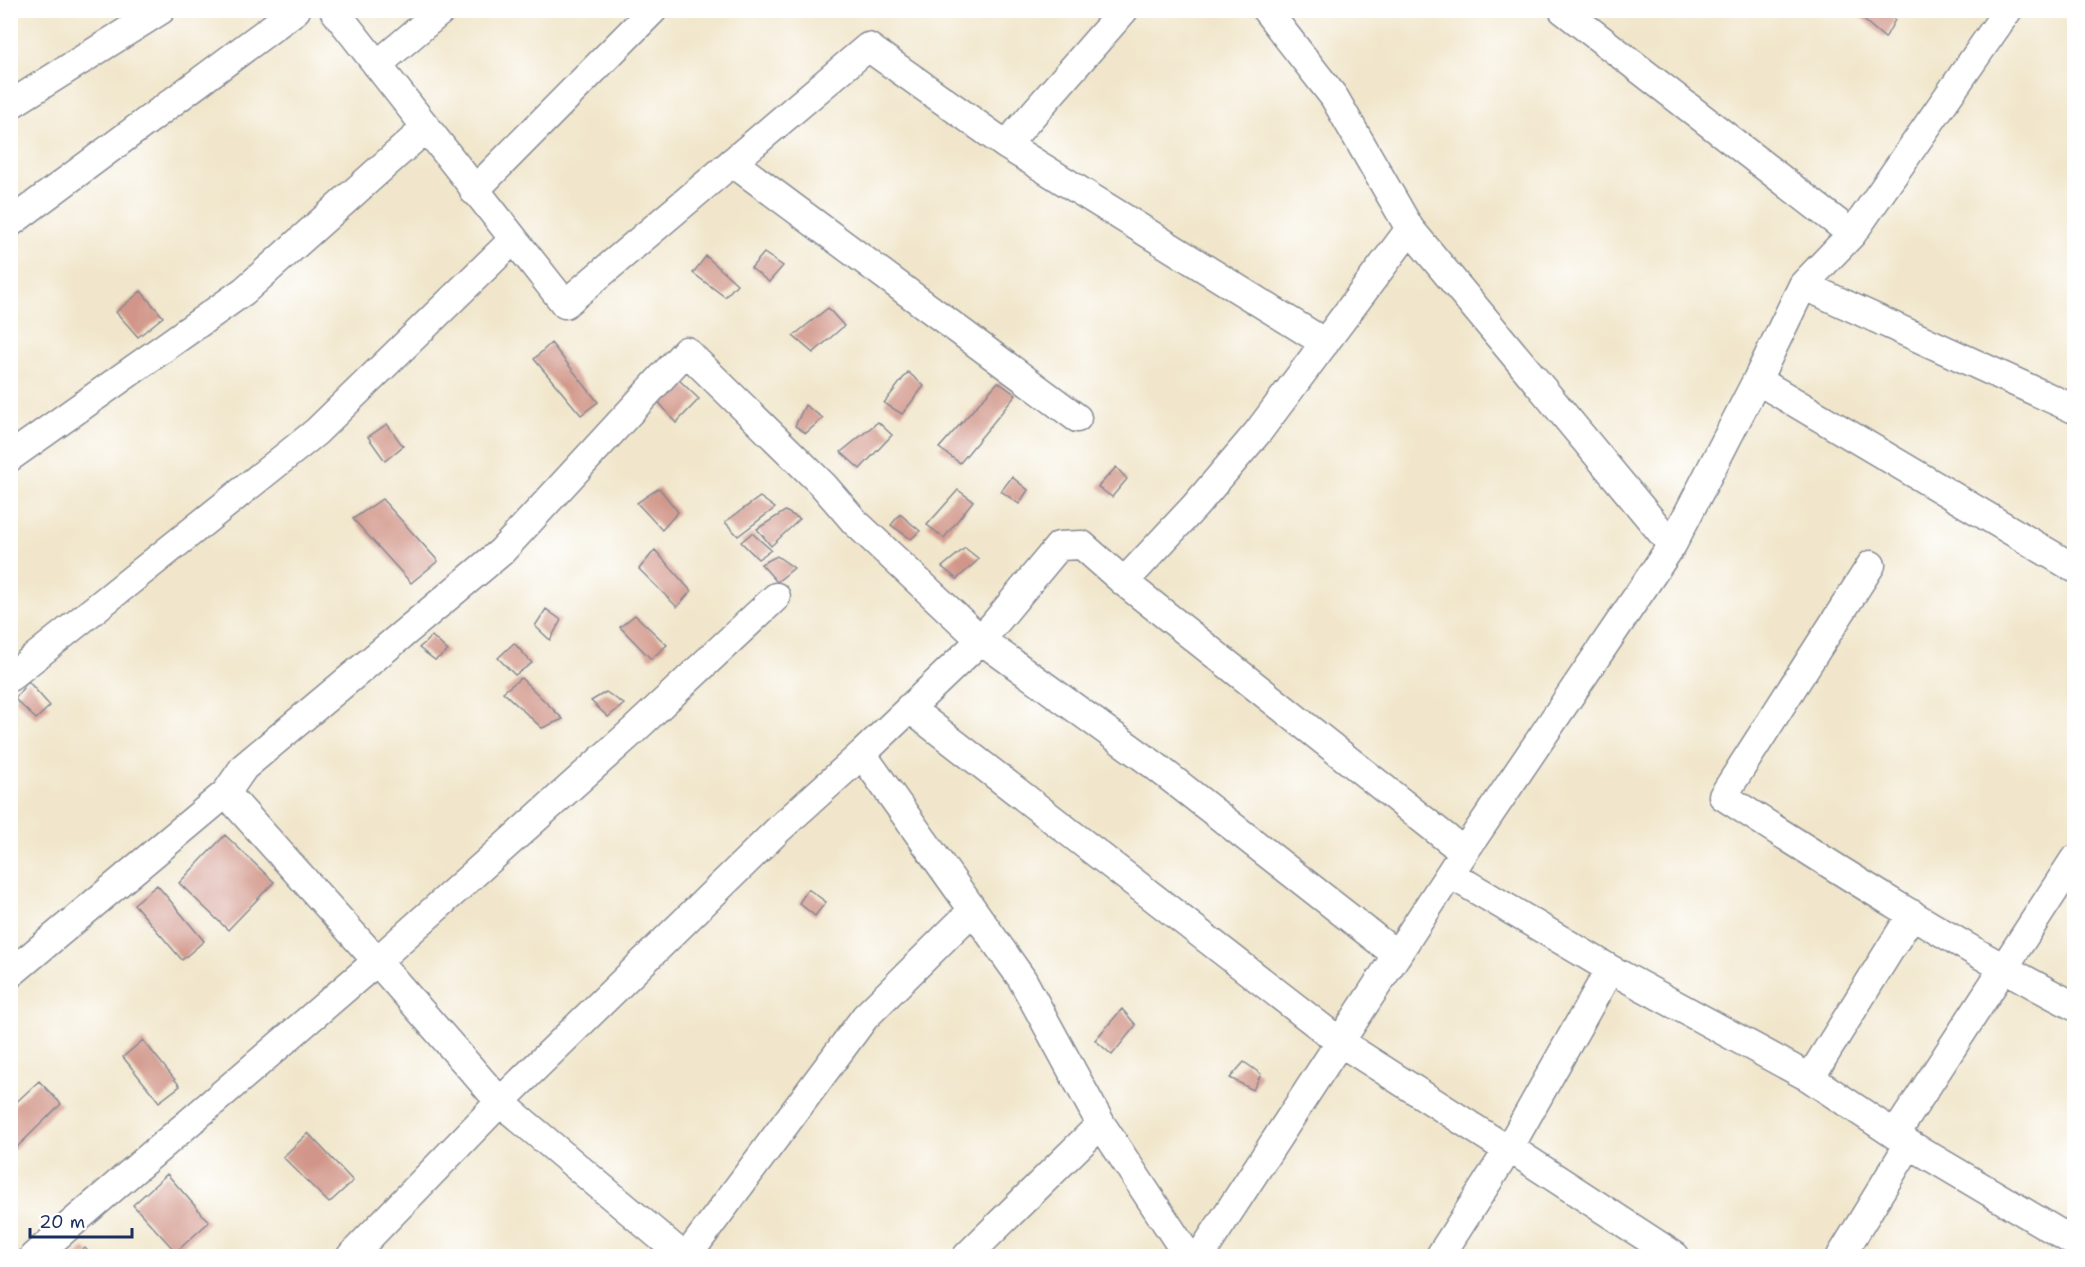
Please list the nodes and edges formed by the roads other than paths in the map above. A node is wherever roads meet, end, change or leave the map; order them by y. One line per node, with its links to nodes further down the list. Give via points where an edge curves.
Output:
1 (161, 10): 11 (street)
2 (296, 10): 16 (street)
3 (334, 10): 10 (street)
4 (442, 10): 10 (street)
5 (653, 10): 15 (street)
6 (1124, 10): 13 (street)
7 (1266, 10): 17 (street, via 1334,98)
8 (1563, 10): 18 (street)
9 (2008, 10): 18 (street)
10 (377, 65): 12 (street)
11 (10, 105)
12 (426, 128): 15 (street); 25 (street, via 244,291)
13 (1006, 145): 14 (street, via 868,47); 21 (street)
14 (732, 162): 19 (street, via 565,304); 24 (street)
15 (474, 191): 19 (street)
16 (10, 223)
17 (1410, 229): 21 (street); 26 (street)
18 (1852, 234): 20 (street)
19 (513, 240): 32 (street, via 316,432)
20 (1803, 285): 22 (street); 23 (street)
21 (1325, 343): 29 (street, via 1244,448)
22 (1757, 380): 26 (street); 28 (street)
23 (2074, 409)
24 (1077, 418)
25 (10, 457)
26 (1672, 545): 37 (street)
27 (1871, 565): 39 (street, via 1723,796)
28 (2074, 568)
29 (1124, 582): 31 (street, via 1082,545 1059,546); 37 (street)
30 (776, 597): 41 (street)
31 (981, 640): 33 (street); 35 (street, via 855,522 823,485 686,351 501,552 244,767); 40 (street, via 1154,765)
32 (10, 676)
33 (909, 708): 34 (street); 46 (street)
34 (862, 754): 38 (street); 48 (street, via 780,828)
35 (226, 793): 41 (street); 44 (street)
36 (2074, 860): 43 (street)
37 (1457, 863): 40 (street); 42 (street)
38 (973, 910): 49 (street, via 1022,979); 55 (street, via 865,1017)
39 (1912, 914): 43 (street); 47 (street)
40 (1397, 955): 46 (street)
41 (377, 961): 48 (street); 53 (street)
42 (1610, 969): 47 (street); 51 (street)
43 (2003, 969): 45 (street); 50 (street)
44 (10, 974)
45 (2074, 1006)
46 (1340, 1042): 51 (street); 58 (street)
47 (1810, 1078): 50 (street)
48 (500, 1102): 54 (street); 55 (street)
49 (1101, 1125): 56 (street); 57 (street)
50 (1902, 1139): 52 (street); 61 (street)
51 (1508, 1150): 59 (street); 60 (street)
52 (2074, 1242)
53 (34, 1257)
54 (351, 1257)
55 (685, 1257)
56 (968, 1257)
57 (1188, 1257)
58 (1200, 1257)
59 (1440, 1257)
60 (1676, 1257)
61 (1841, 1257)

